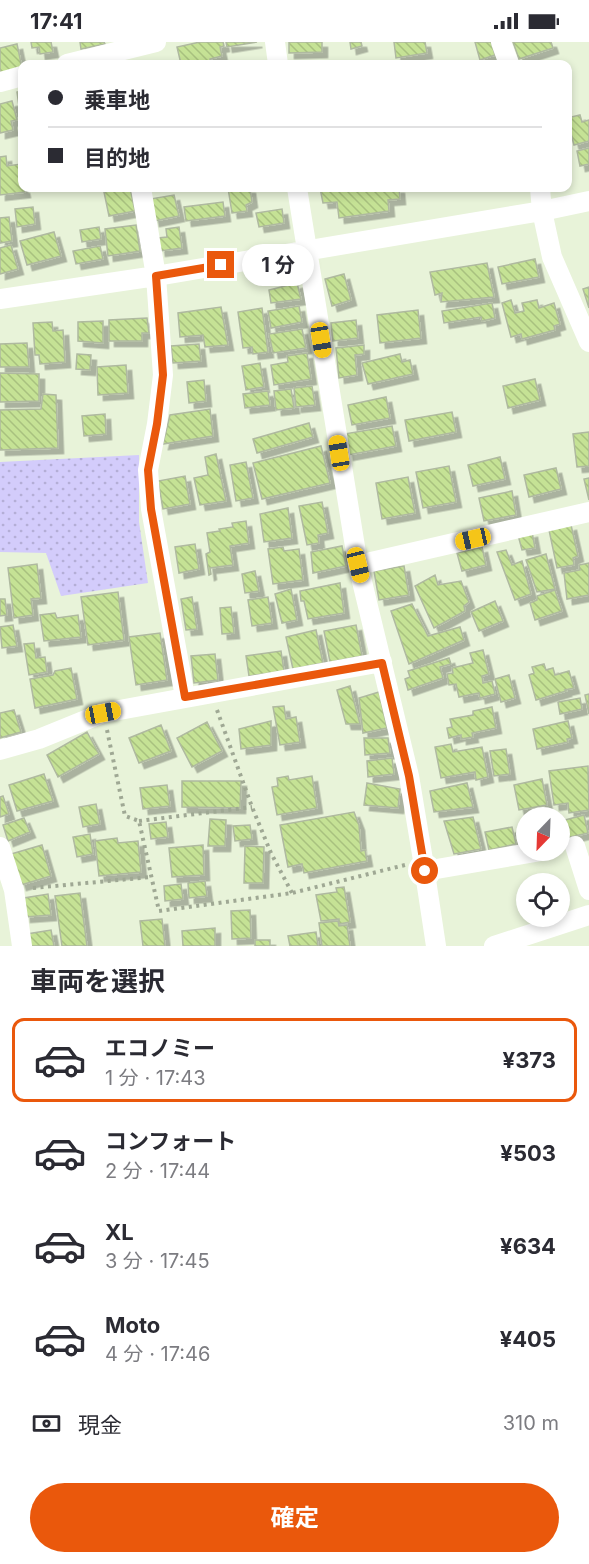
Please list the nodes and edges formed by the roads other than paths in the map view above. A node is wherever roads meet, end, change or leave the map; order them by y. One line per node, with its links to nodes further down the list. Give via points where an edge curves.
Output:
1 (156, 42): 4 (street)
2 (275, 42): 6 (street)
3 (501, 42): 7 (street)
4 (117, 53): 5 (street)
5 (85, 60)
6 (277, 60)
7 (508, 60)
8 (18, 77): 9 (street)
9 (0, 81)
10 (142, 192): 16 (street)
11 (298, 192): 15 (street)
12 (540, 192): 14 (street)
13 (589, 201): 14 (street)
14 (542, 211): 15 (street); 18 (street, via 552,257)
15 (307, 250): 16 (street); 20 (street)
16 (156, 276): 17 (street); 22 (street, via 163,375 148,470 151,509)
17 (0, 299)
18 (589, 342)
19 (589, 512): 20 (street)
20 (358, 565): 21 (street)
21 (382, 663): 22 (street); 27 (street, via 409,776)
22 (185, 697): 23 (street, via 103,713)
23 (0, 750)
24 (574, 845): 28 (street)
25 (0, 847): 30 (street, via 14,890)
26 (516, 854): 27 (street)
27 (424, 865): 31 (street)
28 (589, 890)
29 (589, 915): 32 (street)
30 (22, 946)
31 (436, 946)
32 (494, 946)

